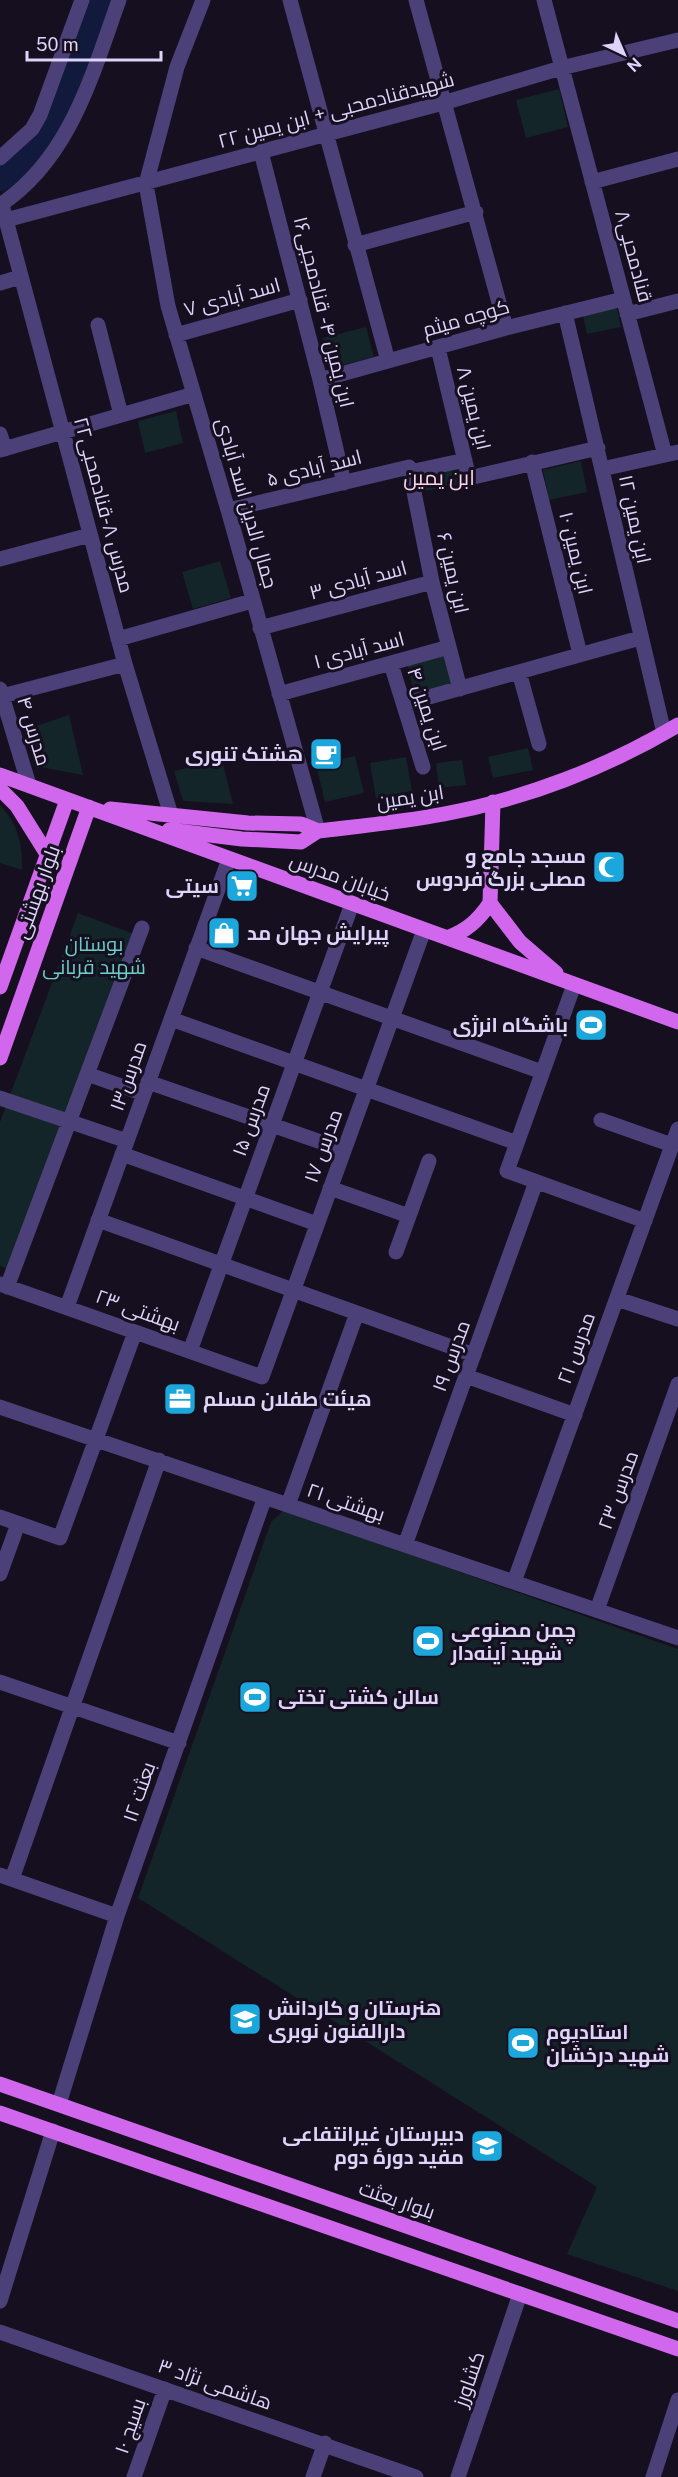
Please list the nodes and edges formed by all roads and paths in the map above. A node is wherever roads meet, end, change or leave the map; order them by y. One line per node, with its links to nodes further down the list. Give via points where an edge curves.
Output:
1 (82, 0): 12 (street, via 40,115 32,129)
2 (119, 0): 16 (street, via 71,126 25,187)
3 (202, 0): 15 (street, via 177,67)
4 (290, 0): 10 (street)
5 (416, 0): 9 (street)
6 (544, 0): 8 (street, قنادمحبی۸)
7 (678, 40): 8 (street, شهیدقنادمحبی + ابن یمین ۲۲)
8 (561, 68): 9 (street, شهیدقنادمحبی + ابن یمین ۲۲); 14 (street, قنادمحبی۸)
9 (443, 103): 10 (street, شهیدقنادمحبی + ابن یمین ۲۲); 17 (street)
10 (327, 134): 11 (street, شهیدقنادمحبی + ابن یمین ۲۲); 19 (street)
11 (261, 152): 15 (street, شهیدقنادمحبی + ابن یمین ۲۲); 22 (street, ابن یمین ۴ - قنادمجبی۱۶)
12 (0, 158)
13 (678, 159): 14 (street)
14 (592, 182): 24 (street, قنادمحبی۸)
15 (146, 184): 18 (street, شهیدقنادمحبی + ابن یمین ۲۲); 28 (street, جمال الدین اسد آبادی)
16 (1, 205): 18 (street, مدرس ۸-قنادمحبی۲۲)
17 (476, 212): 19 (street); 27 (street)
18 (6, 220): 20 (street, مدرس ۸-قنادمحبی۲۲)
19 (355, 245): 30 (street)
20 (20, 277): 21 (street); 34 (street, مدرس ۸-قنادمحبی۲۲)
21 (0, 284)
22 (300, 300): 28 (street, اسد آبادی ۷); 31 (street, ابن یمین ۴ - قنادمجبی۱۶)
23 (678, 301): 24 (street, کوچه میثم)
24 (625, 306): 25 (street, کوچه میثم); 37 (street, قنادمحبی۸)
25 (565, 313): 27 (street, کوچه میثم); 36 (street, ابن یمین ۱۲)
26 (98, 325): 33 (street)
27 (506, 328): 29 (street, کوچه میثم)
28 (176, 334): 32 (street, جمال الدین اسد آبادی)
29 (438, 348): 30 (street, کوچه میثم); 38 (street, ابن یمین ۸)
30 (388, 361): 31 (street, کوچه میثم)
31 (320, 380): 42 (street, ابن یمین ۴ - قنادمجبی۱۶)
32 (194, 394): 33 (street); 43 (street, جمال الدین اسد آبادی)
33 (121, 415): 34 (street)
34 (62, 432): 35 (street); 44 (street, مدرس ۸-قنادمحبی۲۲)
35 (2, 444)
36 (598, 448): 39 (street); 41 (street, ابن یمین ۱۲)
37 (672, 454): 41 (street)
38 (465, 460): 39 (street, ابن یمین ۸, via 469,478); 40 (street, اسد آبادی ۵)
39 (532, 462): 52 (street, ابن یمین ۱۰)
40 (409, 469): 42 (street, اسد آبادی ۵); 46 (street, ابن یمین ۶)
41 (602, 469): 49 (street, ابن یمین ۱۲)
42 (344, 483): 43 (street, اسد آبادی ۵)
43 (228, 510): 47 (street, جمال الدین اسد آبادی)
44 (90, 535): 45 (street); 50 (street, مدرس ۸-قنادمحبی۲۲)
45 (0, 559)
46 (432, 582): 48 (street, اسد آبادی ۳); 51 (street, ابن یمین ۶)
47 (252, 601): 48 (street, جمال الدین اسد آبادی); 50 (street)
48 (260, 628): 58 (street, جمال الدین اسد آبادی)
49 (640, 638): 52 (street); 61 (street, ابن یمین ۱۲)
50 (118, 639): 53 (street, مدرس ۸-قنادمحبی۲۲)
51 (449, 646): 54 (street, اسد آبادی ۱); 56 (street, ابن یمین ۶)
52 (580, 654): 55 (street)
53 (125, 664): 57 (street); 70 (street, مدرس ۸-قنادمحبی۲۲)
54 (391, 664): 58 (street, اسد آبادی ۱); 59 (street, ابن یمین ۴)
55 (519, 672): 56 (street); 62 (street)
56 (460, 689): 59 (street)
57 (1, 693): 65 (street, مدرس ۴)
58 (279, 694): 72 (street, جمال الدین اسد آبادی)
59 (404, 704): 63 (street, ابن یمین ۴)
60 (678, 725): 61 (main road, ابن یمین)
61 (664, 734): 68 (main road, ابن یمین, via 582,772)
62 (539, 744)
63 (423, 767)
64 (0, 775): 65 (main road, خیابان مدرس)
65 (29, 786): 67 (main road, خیابان مدرس)
66 (0, 789): 73 (main road, via 17,806)
67 (67, 800): 69 (main road, خیابان مدرس); 73 (main road, بلوار بهشتی)
68 (493, 802): 72 (main road, ابن یمین, via 446,814); 77 (main road)
69 (89, 807): 70 (main road, خیابان مدرس); 71 (main road, خیابان مدرس); 76 (main road, بلوار بهشتی)
70 (171, 815): 72 (main road, خیابان مدرس, via 301,824)
71 (137, 825): 72 (main road, ابن یمین, via 242,839 301,842); 74 (main road, خیابان مدرس)
72 (318, 831)
73 (47, 854): 75 (main road, بلوار بهشتی)
74 (229, 859): 78 (main road, خیابان مدرس); 82 (street, مدرس۱۳)
75 (36, 887): 76 (main road); 84 (main road, بلوار بهشتی)
76 (58, 894): 89 (main road, بلوار بهشتی)
77 (490, 903): 81 (main road, via 464,932); 83 (main road, via 534,956)
78 (352, 904): 80 (main road, خیابان مدرس); 85 (street, مدرس ۱۵)
79 (141, 928): 92 (street)
80 (423, 930): 81 (main road, خیابان مدرس); 86 (street, مدرس ۱۷)
81 (447, 938): 83 (main road, خیابان مدرس)
82 (196, 948): 85 (street); 87 (street, مدرس۱۳)
83 (574, 985): 88 (main road, خیابان مدرس); 91 (street)
84 (0, 987)
85 (320, 993): 86 (street); 90 (street, مدرس ۱۵)
86 (392, 1018): 91 (street); 94 (street, مدرس ۱۷)
87 (171, 1019): 90 (street); 93 (street, مدرس۱۳)
88 (678, 1022)
89 (0, 1058)
90 (294, 1063): 94 (street); 98 (street, مدرس ۱۵)
91 (542, 1072): 100 (street)
92 (87, 1074): 93 (street); 97 (street)
93 (146, 1088): 98 (street); 102 (street, مدرس۱۳)
94 (366, 1089): 100 (street); 103 (street, مدرس ۱۷)
95 (0, 1098): 97 (street)
96 (601, 1120): 101 (street)
97 (69, 1122): 102 (street); 114 (street)
98 (272, 1125): 103 (street); 107 (street, مدرس ۱۵)
99 (678, 1129): 101 (street, مدرس ۲۱)
100 (517, 1143): 105 (street, via 507,1172)
101 (672, 1145): 110 (street, مدرس ۲۱)
102 (124, 1148): 107 (street); 109 (street, مدرس۱۳)
103 (344, 1150): 106 (street, مدرس ۱۷)
104 (429, 1161): 108 (street)
105 (536, 1182): 110 (street); 122 (street, مدرس ۱۹)
106 (330, 1188): 108 (street); 111 (street, مدرس ۱۷)
107 (245, 1198): 111 (street); 113 (street, مدرس ۱۵)
108 (409, 1216): 112 (street)
109 (98, 1220): 113 (street); 117 (street, مدرس۱۳)
110 (645, 1221): 116 (street, مدرس ۲۱)
111 (317, 1224): 115 (street, مدرس ۱۷)
112 (396, 1252)
113 (221, 1264): 115 (street); 121 (street, مدرس ۱۵)
114 (4, 1286): 117 (street, بهشتی ۲۳)
115 (293, 1290): 118 (street); 124 (street, مدرس ۱۷)
116 (617, 1299): 119 (street); 127 (street, مدرس ۲۱)
117 (66, 1307): 120 (street, بهشتی ۲۳)
118 (357, 1313): 122 (street); 131 (street)
119 (678, 1319)
120 (135, 1332): 121 (street, بهشتی ۲۳); 128 (street)
121 (190, 1351): 124 (street, بهشتی ۲۳)
122 (474, 1355): 123 (street, مدرس ۱۹)
123 (466, 1376): 127 (street); 134 (street, مدرس ۱۹)
124 (262, 1377)
125 (678, 1384): 137 (street, مدرس ۲۳)
126 (0, 1407): 128 (street, بهشتی ۲۱)
127 (574, 1415): 136 (street, مدرس ۲۱)
128 (96, 1438): 129 (street, بهشتی ۲۱); 133 (street, via 60,1538)
129 (159, 1460): 130 (street, بهشتی ۲۱); 140 (street)
130 (265, 1497): 131 (street, بهشتی ۲۱); 141 (street, بعثت ۱۲)
131 (288, 1504): 134 (street, بهشتی ۲۱)
132 (0, 1517): 133 (street)
133 (18, 1524): 135 (street)
134 (405, 1545): 136 (street, بهشتی ۲۱)
135 (0, 1574)
136 (514, 1582): 137 (street, بهشتی ۲۱)
137 (597, 1610): 138 (street, بهشتی ۲۱)
138 (678, 1638)
139 (0, 1682): 140 (street)
140 (72, 1707): 141 (street); 142 (street)
141 (178, 1743): 143 (street, بعثت ۱۲)
142 (6, 1877): 143 (street)
143 (117, 1916): 145 (street, بعثت ۱۲)
144 (0, 2084): 145 (main road, بلوار بعثت)
145 (59, 2104): 147 (main road); 148 (main road, بلوار بعثت)
146 (0, 2113): 147 (main road)
147 (53, 2131): 149 (main road); 150 (street)
148 (529, 2269): 149 (main road); 151 (main road, بلوار بعثت)
149 (520, 2294): 153 (main road); 160 (street, کشاورز)
150 (0, 2299)
151 (678, 2321)
152 (0, 2332): 154 (street, هاشمی نژاد ۳)
153 (678, 2349)
154 (165, 2389): 156 (street, هاشمی نژاد ۳); 157 (street, بسیج ۱۰)
155 (678, 2400): 161 (street)
156 (325, 2443): 158 (street); 159 (street, هاشمی نژاد ۳)
157 (134, 2477)
158 (313, 2477)
159 (416, 2477)
160 (458, 2477)
161 (652, 2477)

